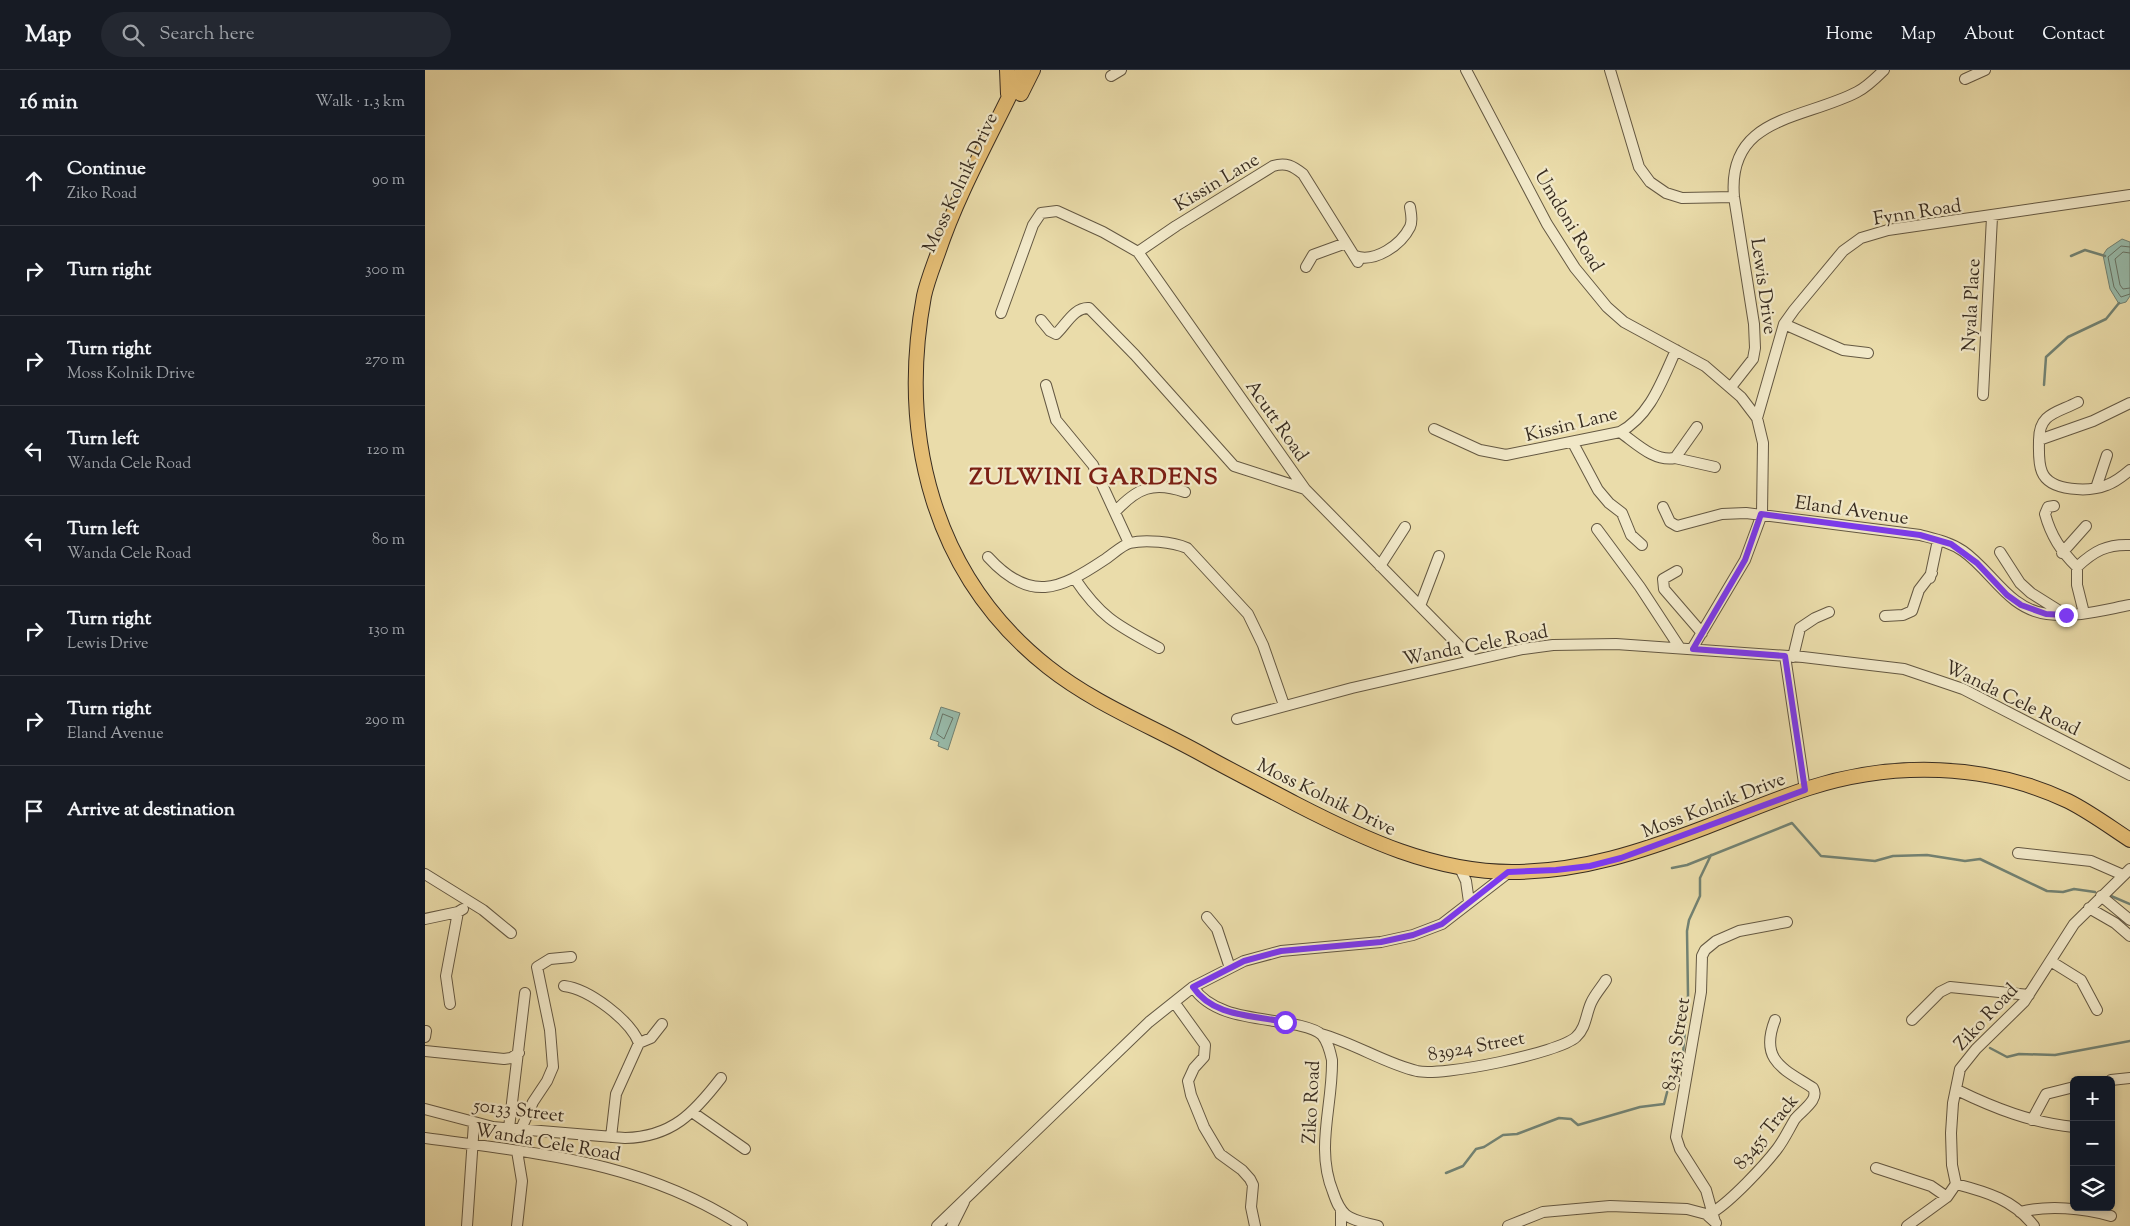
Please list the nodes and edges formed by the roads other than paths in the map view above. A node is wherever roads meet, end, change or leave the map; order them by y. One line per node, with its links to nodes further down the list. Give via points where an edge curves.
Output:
1 (1007, 70): 11 (main road)
2 (1022, 70): 11 (main road, Moss Kolnik Drive)
3 (1033, 70): 19 (main road, Moss Kolnik Drive, via 962,214)
4 (1121, 70): 9 (street)
5 (1466, 70): 23 (street, Umdoni Road, via 1547,224 1575,268 1607,307 1624,322)
6 (1610, 70): 13 (street, via 1639,167 1650,182 1666,193 1682,198)
7 (1884, 70): 13 (street, Lewis Drive, via 1860,91 1760,131 1744,146 1736,162)
8 (1985, 70): 10 (street)
9 (1111, 76)
10 (1965, 79)
11 (1007, 102): 19 (main road, Moss Kolnik Drive, via 943,240 924,298)
12 (2130, 195): 15 (street, Fynn Road)
13 (1734, 196): 26 (street, Lewis Drive, via 1755,348 1753,359)
14 (1411, 207): 16 (street, Kissin Lane, via 1411,223 1403,236 1373,258 1357,259)
15 (1992, 216): 22 (street, Fynn Road, via 1887,230 1861,238 1843,251); 27 (street, Nyala Place)
16 (1346, 243): 17 (street, Kissin Lane, via 1303,174 1290,165 1281,164 1184,220); 18 (street, via 1313,255)
17 (1138, 252): 20 (street, Acutt Road, via 1057,211 1041,213 1033,224); 41 (street, Acutt Road)
18 (1306, 268)
19 (923, 311): 82 (main road, Moss Kolnik Drive, via 918,344 917,409 918,435 929,490 947,539 969,579 1005,626 1046,665 1125,714 1357,835 1399,852)
20 (1001, 313)
21 (1041, 320): 41 (street, via 1056,334 1076,312 1089,308 1130,349 1233,466)
22 (1784, 324): 24 (street, via 1843,350); 30 (street, Fynn Road)
23 (1676, 350): 26 (street, Umdoni Road, via 1705,366); 33 (street, Kissin Lane, via 1649,405 1631,426)
24 (1868, 353)
25 (1046, 385): 45 (street, via 1057,420 1088,457)
26 (1731, 387): 30 (street, via 1752,408)
27 (1983, 395)
28 (2078, 402): 34 (street, via 2044,419 2039,426)
29 (2130, 403): 34 (street, via 2085,424)
30 (1757, 418): 46 (street, via 1763,443)
31 (1697, 427): 37 (street)
32 (1434, 430): 35 (street, Kissin Lane, via 1495,454 1516,454)
33 (1620, 432): 35 (street, Kissin Lane); 37 (street, via 1654,456)
34 (2039, 440): 40 (street, via 2041,471 2047,479 2058,486)
35 (1573, 443): 53 (street, via 1598,490 1622,513 1631,535)
36 (2107, 455): 40 (street)
37 (1675, 458): 38 (street)
38 (1715, 467)
39 (2130, 470): 40 (street, via 2113,482)
40 (2096, 488)
41 (1305, 489): 58 (street, Acutt Road)
42 (1185, 492): 45 (street, via 1171,487 1149,488 1131,496)
43 (1663, 506): 46 (street, Eland Avenue, via 1671,522 1677,526 1722,514)
44 (2054, 506): 55 (street, via 2048,507 2045,514 2056,544)
45 (1115, 512): 51 (street)
46 (1761, 514): 50 (street, Eland Avenue); 70 (street, via 1745,560)
47 (2086, 526): 55 (street)
48 (1405, 527): 58 (street)
49 (1597, 529): 72 (street)
50 (1938, 540): 61 (street); 68 (street, Eland Avenue, via 1963,551 2021,605 2046,614)
51 (1129, 543): 62 (street); 76 (street, via 1177,545 1192,552 1248,614 1263,644)
52 (2130, 545): 59 (street, via 2110,545 2093,552)
53 (1641, 546)
54 (2001, 552): 68 (street, via 2020,583)
55 (2063, 553): 59 (street)
56 (1439, 556): 65 (street)
57 (989, 557): 62 (street, via 1002,572 1024,585 1051,586)
58 (1380, 566): 65 (street, Acutt Road)
59 (2077, 567): 67 (street, via 2077,585)
60 (1677, 572): 70 (street, via 1663,579 1664,589)
61 (1931, 572): 63 (street); 69 (street, via 1919,590 1912,611)
62 (1075, 579): 71 (street, via 1094,606 1110,621)
63 (1929, 584)
64 (2130, 605): 67 (street, Eland Avenue)
65 (1420, 606): 75 (street, Acutt Road)
66 (1829, 612): 74 (street, via 1800,628)
67 (2084, 613): 68 (street, Eland Avenue)
68 (2066, 615)
69 (1885, 616)
70 (1702, 633): 73 (street)
71 (1159, 648)
72 (1680, 648): 73 (street, Wanda Cele Road); 75 (street, Wanda Cele Road, via 1553,644)
73 (1693, 649): 74 (street, Wanda Cele Road)
74 (1789, 656): 78 (street, Wanda Cele Road, via 1872,664 1932,677 1989,701); 79 (street)
75 (1472, 659): 76 (street, Wanda Cele Road)
76 (1284, 705): 77 (street, Wanda Cele Road)
77 (1237, 719)
78 (2130, 775)
79 (1805, 790): 80 (main road, Moss Kolnik Drive, via 1886,771 1965,772 2032,787 2065,799); 83 (main road, Moss Kolnik Drive, via 1621,858 1590,866)
80 (2130, 840)
81 (2018, 853): 84 (street, via 2091,861)
82 (1459, 866): 83 (main road, Moss Kolnik Drive); 87 (street, via 1466,881)
83 (1508, 872): 87 (street)
84 (2127, 872): 86 (street, Ziko Road)
85 (425, 874): 88 (street)
86 (2101, 896): 89 (street, Ziko Road); 93 (street)
87 (1469, 902): 99 (street, via 1442,924 1413,935 1381,942 1281,951)
88 (472, 903): 90 (street); 95 (street)
89 (2089, 908): 96 (street); 98 (street, Ziko Road, via 2074,924)
90 (458, 912): 92 (street); 106 (street, via 446,976)
91 (1207, 917): 99 (street, via 1217,929)
92 (425, 919)
93 (2130, 920)
94 (1787, 922): 141 (street, 83453 Street, via 1739,931 1716,941 1702,956 1701,998 1676,1136 1680,1149 1706,1190)
95 (511, 933)
96 (2130, 936)
97 (571, 957): 128 (street, via 550,960 537,967 550,1030 553,1067)
98 (2052, 962): 104 (street, Ziko Road); 107 (street, via 2081,980)
99 (1230, 968): 102 (street)
100 (1606, 980): 112 (street, 83924 Street, via 1595,995 1582,1031 1575,1038 1559,1047 1459,1070 1420,1072)
101 (564, 986): 114 (street, via 580,990 618,1016)
102 (1193, 987): 105 (street); 112 (street, Ziko Road, via 1216,1009 1306,1027)
103 (525, 993): 116 (street)
104 (2029, 996): 109 (street, via 1950,988 1939,992); 121 (street, Ziko Road, via 1965,1062 1960,1069)
105 (1174, 1002): 137 (street, via 1149,1022); 147 (street, via 1205,1044 1204,1057 1190,1075 1189,1086 1213,1145 1242,1170 1253,1185 1251,1207)
106 (450, 1004)
107 (2097, 1010)
108 (1775, 1020): 141 (street, 83455 Track, via 1771,1030 1774,1059 1788,1074 1813,1088 1815,1095 1777,1149)
109 (1912, 1020)
110 (661, 1024): 114 (street, via 651,1038)
111 (425, 1031): 113 (street)
112 (1321, 1034): 138 (street, Ziko Road, via 1332,1060 1324,1144 1325,1168)
113 (425, 1037)
114 (639, 1043): 129 (street, via 616,1094)
115 (425, 1051): 116 (street, via 503,1059)
116 (519, 1053): 127 (street)
117 (721, 1078): 123 (street, 50133 Street)
118 (2130, 1078): 119 (street)
119 (2115, 1080)
120 (2070, 1088): 124 (street, via 2046,1094)
121 (1957, 1090): 124 (street, via 1985,1104); 135 (street, Ziko Road, via 1951,1133)
122 (425, 1108): 125 (street, 50133 Street)
123 (692, 1112): 129 (street, 50133 Street, via 670,1128 651,1136); 132 (street)
124 (2032, 1120): 126 (street)
125 (474, 1123): 127 (street, 50133 Street); 131 (street)
126 (2070, 1125)
127 (509, 1128): 128 (street, 50133 Street)
128 (521, 1129): 129 (street, 50133 Street)
129 (611, 1137)
130 (425, 1138): 131 (street, Wanda Cele Road)
131 (473, 1145): 133 (street, Wanda Cele Road); 142 (street)
132 (745, 1149)
133 (517, 1151): 143 (street, via 522,1181); 144 (street, Wanda Cele Road, via 623,1171 688,1196)
134 (1876, 1168): 136 (street, via 1931,1186)
135 (1956, 1184): 136 (street); 139 (street, via 2000,1197)
136 (1947, 1197): 151 (street)
137 (965, 1199): 145 (street); 146 (street)
138 (1341, 1210): 148 (street); 149 (street, via 1350,1218)
139 (2020, 1212): 140 (street, via 2076,1209); 152 (street)
140 (2111, 1216)
141 (1715, 1220): 150 (street, via 1687,1209 1610,1206 1543,1212)
142 (467, 1226)
143 (517, 1226)
144 (742, 1226)
145 (937, 1226)
146 (952, 1226)
147 (1255, 1226)
148 (1341, 1226)
149 (1378, 1226)
150 (1508, 1226)
151 (1907, 1226)
152 (2034, 1226)

